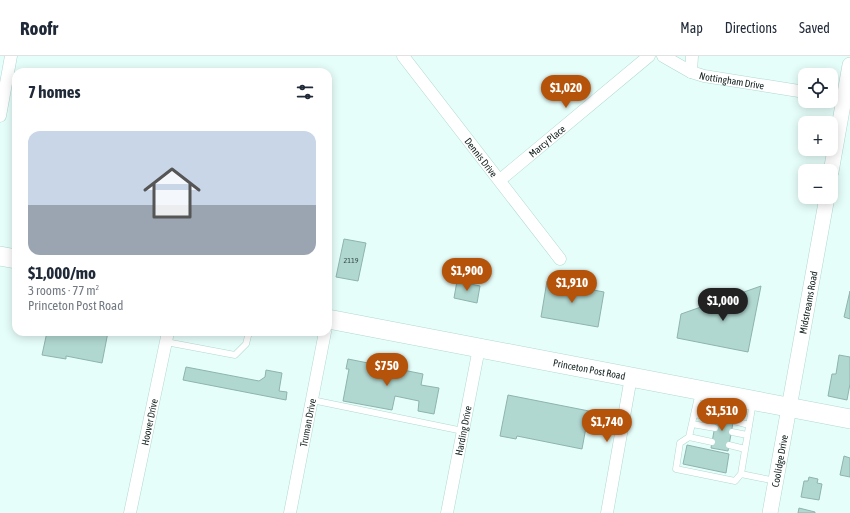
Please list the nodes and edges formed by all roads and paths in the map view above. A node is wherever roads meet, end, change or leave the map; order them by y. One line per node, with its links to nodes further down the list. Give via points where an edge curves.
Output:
1 (11, 56): 10 (street)
2 (403, 56): 12 (street, Dennis Drive)
3 (649, 56): 12 (street, Marcy Place)
4 (662, 56): 7 (street, Nottingham Drive)
5 (692, 56): 7 (street)
6 (850, 65): 9 (street)
7 (691, 72): 8 (street, Nottingham Drive)
8 (798, 91)
9 (842, 97): 11 (street)
10 (0, 116)
11 (832, 164)
12 (500, 180): 16 (street, Dennis Drive)
13 (825, 204): 26 (street, Midstreams Road)
14 (0, 256): 15 (main road)
15 (12, 258)
16 (560, 259)
17 (332, 320): 21 (main road, Princeton Post Road)
18 (248, 336): 20 (lane, via 246,344 235,355)
19 (324, 336): 24 (street, Truman Drive)
20 (167, 337): 43 (street, Hoover Drive)
21 (479, 348): 22 (main road, Princeton Post Road); 34 (street, Harding Drive)
22 (631, 377): 23 (main road, Princeton Post Road); 46 (street)
23 (699, 390): 25 (main road, Princeton Post Road); 27 (lane)
24 (312, 400): 34 (lane); 44 (street, Truman Drive)
25 (754, 400): 26 (main road, Princeton Post Road); 32 (lane)
26 (788, 408): 29 (main road, Princeton Post Road); 42 (street, Coolidge Drive)
27 (694, 414): 28 (lane); 31 (lane)
28 (716, 418)
29 (850, 419)
30 (734, 421): 32 (lane)
31 (692, 424): 33 (lane); 37 (lane)
32 (749, 424): 36 (lane)
33 (715, 428)
34 (463, 431): 45 (street, Harding Drive)
35 (732, 432): 36 (lane)
36 (747, 435): 40 (lane)
37 (689, 437): 38 (lane); 41 (lane, via 680,443 676,469 735,481)
38 (712, 442)
39 (729, 445): 40 (lane)
40 (745, 449): 41 (lane)
41 (741, 474): 42 (lane)
42 (776, 481): 47 (street, Coolidge Drive)
43 (130, 513)
44 (290, 513)
45 (447, 513)
46 (607, 513)
47 (770, 513)

